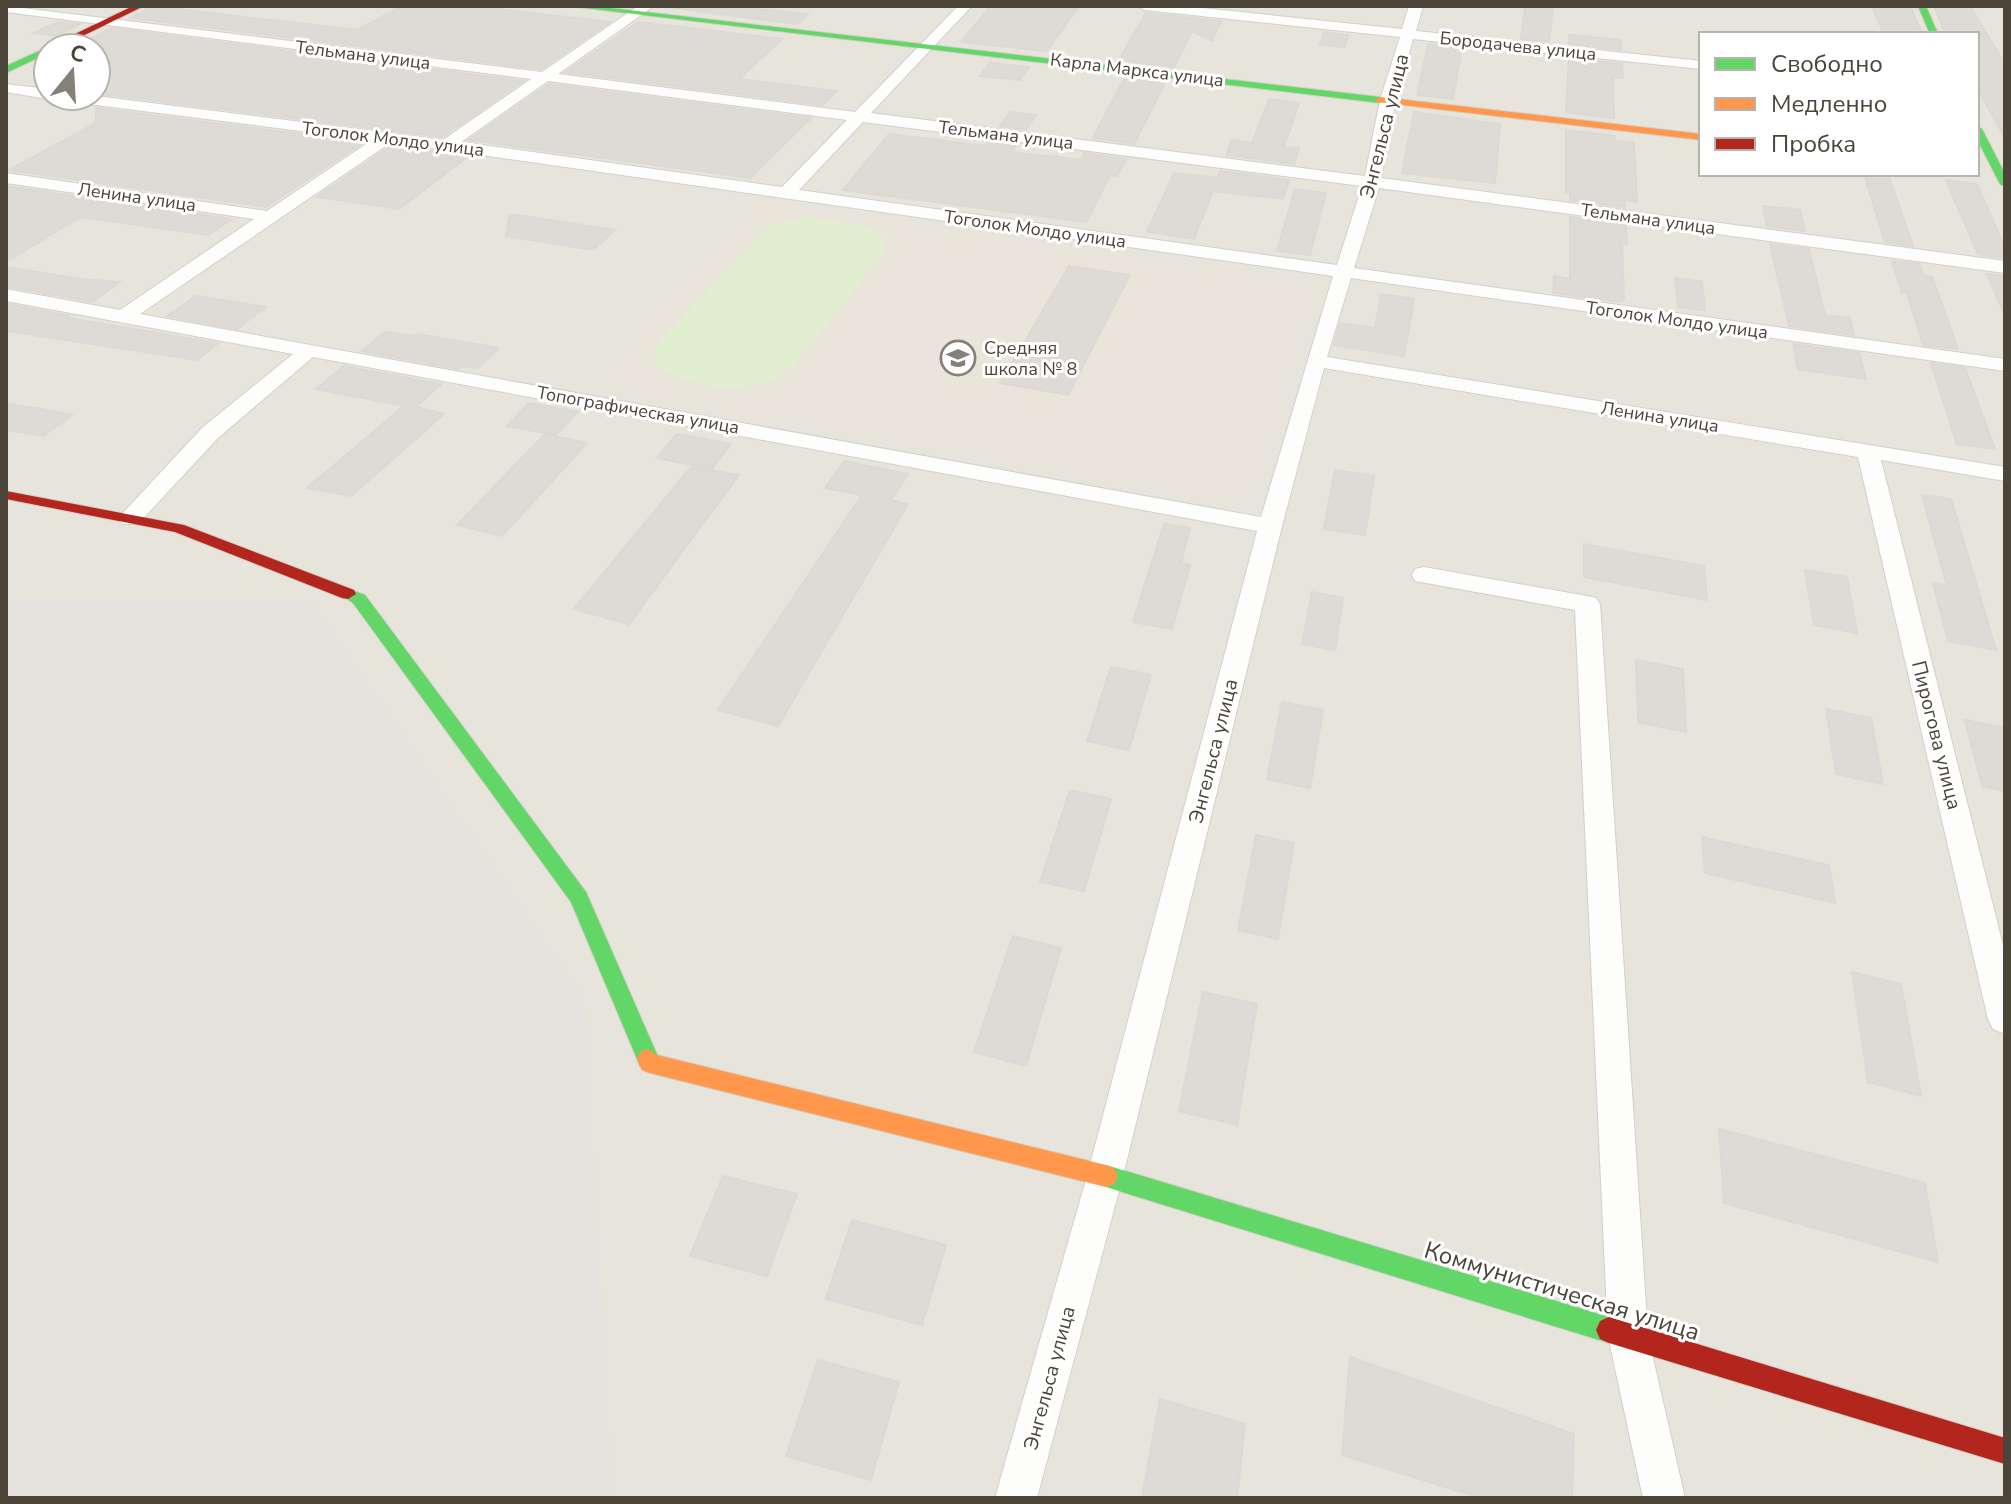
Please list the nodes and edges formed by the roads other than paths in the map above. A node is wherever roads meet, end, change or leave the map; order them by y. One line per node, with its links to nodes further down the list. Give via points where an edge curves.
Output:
1 (140, 6): 9 (street)
2 (572, 6): 8 (street, Карла Маркса улица)
3 (965, 6): 13 (street)
4 (1145, 6): 12 (street, Бородачева улица)
5 (1416, 6): 12 (street, Энгельса улица)
6 (1922, 6): 11 (street)
7 (6, 8): 9 (street, Тельмана улица)
8 (642, 10): 13 (street, Карла Маркса улица); 17 (street)
9 (108, 21): 10 (street); 17 (street, Тельмана улица)
10 (85, 32)
11 (1933, 32)
12 (1408, 35): 15 (street, Бородачева улица); 20 (street, Энгельса улица)
13 (927, 46): 20 (street, Карла Маркса улица); 22 (street)
14 (32, 58): 16 (street)
15 (1699, 65)
16 (6, 70)
17 (545, 79): 22 (street, Тельмана улица); 26 (street)
18 (6, 88): 19 (street)
19 (32, 92)
20 (1388, 100): 24 (street, Карла Маркса улица); 30 (street, Энгельса улица)
21 (112, 102): 25 (street, Тоголок Молдо улица)
22 (860, 117): 30 (street, Тельмана улица); 31 (street)
23 (1979, 133): 28 (street)
24 (1699, 137)
25 (386, 138): 26 (street, Тоголок Молдо улица); 32 (street)
26 (446, 145): 31 (street, Тоголок Молдо улица)
27 (1979, 171): 28 (street)
28 (2003, 177)
29 (6, 178): 32 (street, Ленина улица)
30 (1372, 182): 33 (street, Тельмана улица); 34 (street, Энгельса улица)
31 (786, 193): 34 (street, Тоголок Молдо улица)
32 (267, 216): 36 (street)
33 (2005, 267)
34 (1344, 274): 38 (street, Энгельса улица); 39 (street, Тоголок Молдо улица)
35 (6, 295): 36 (street, Топографическая улица)
36 (124, 316): 37 (street, Топографическая улица)
37 (310, 350): 43 (street, via 210,433); 44 (street, Топографическая улица)
38 (1316, 361): 40 (street, Ленина улица); 44 (street, Энгельса улица)
39 (2005, 365)
40 (1868, 451): 41 (street, Ленина улица); 46 (street, Пирогова улица)
41 (2005, 474)
42 (6, 495): 43 (street)
43 (130, 519): 47 (street, Коммунистическая улица, via 179,528 359,599 579,898 650,1063)
44 (1270, 526): 47 (street, Энгельса улица)
45 (1424, 575): 48 (street, via 1587,604)
46 (2005, 1019)
47 (1105, 1176): 48 (street, Коммунистическая улица); 50 (street, Энгельса улица)
48 (1628, 1336): 49 (street, Коммунистическая улица); 51 (street)
49 (2005, 1451)
50 (1016, 1498)
51 (1664, 1498)

